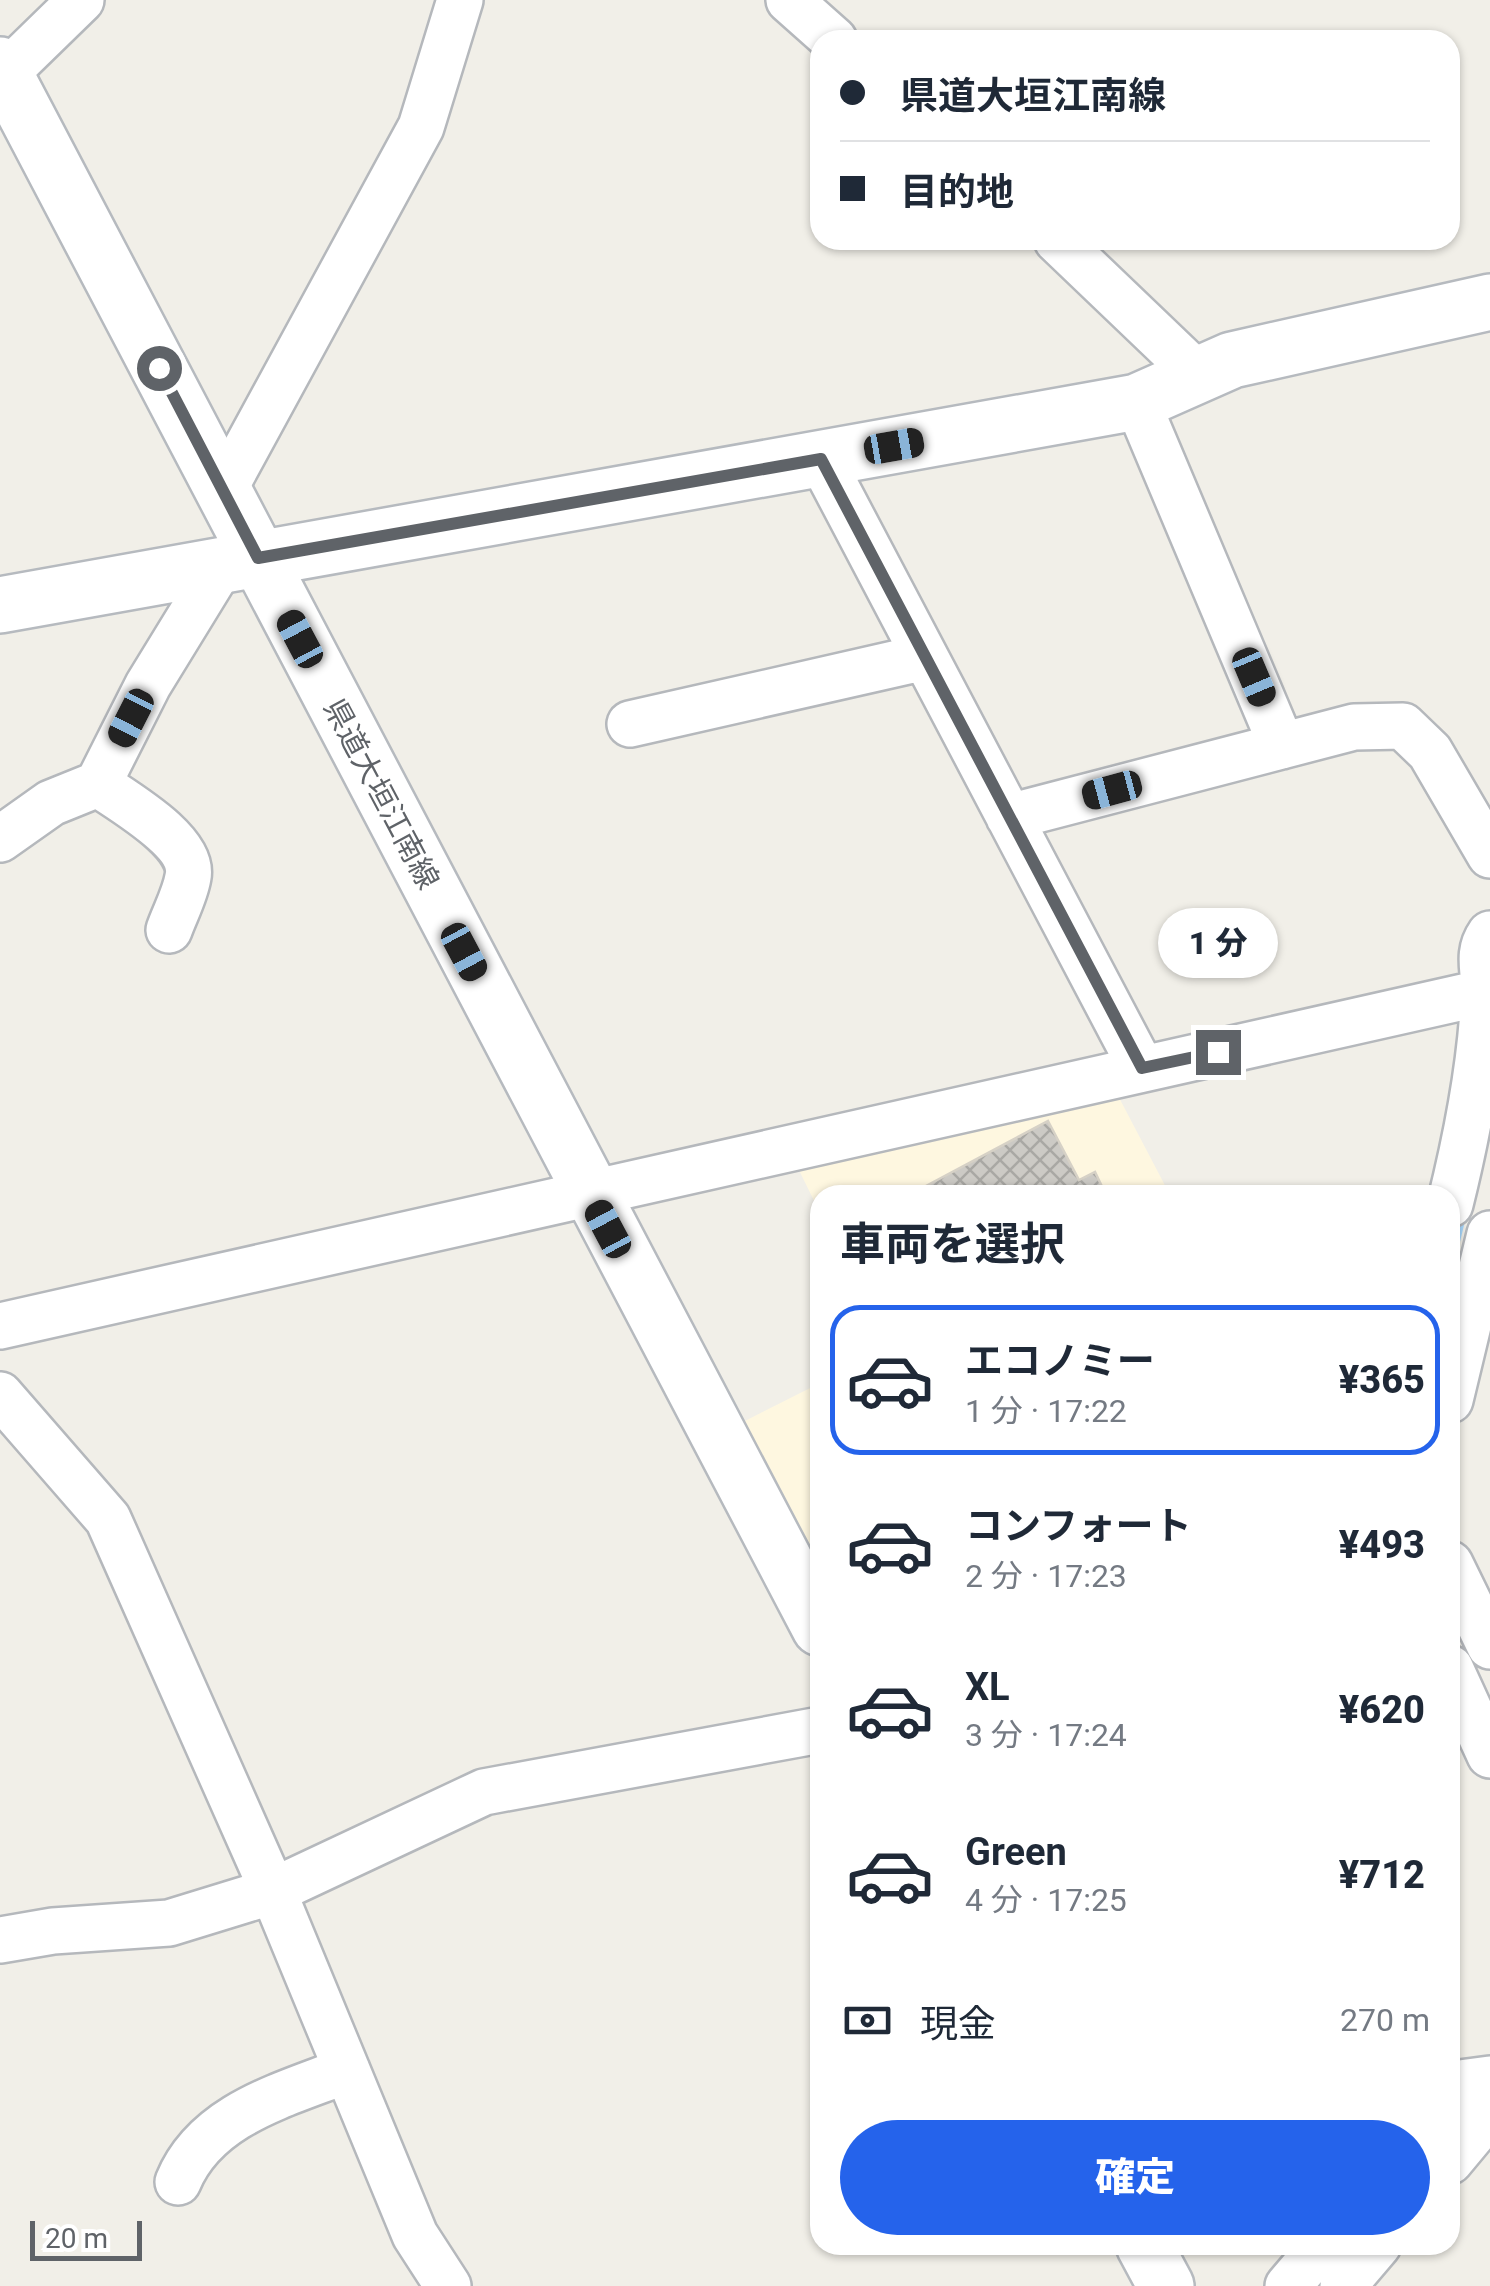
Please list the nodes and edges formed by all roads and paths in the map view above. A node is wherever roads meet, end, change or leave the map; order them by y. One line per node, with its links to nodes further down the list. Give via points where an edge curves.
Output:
1 (81, 0): 5 (street)
2 (460, 0): 11 (street, via 421,127)
3 (789, 0): 4 (street)
4 (823, 30)
5 (2, 69): 11 (main road, 県道大垣江南線)
6 (1067, 250): 8 (street)
7 (1490, 302): 8 (main road)
8 (1196, 373): 9 (main road)
9 (1138, 402): 10 (main road); 16 (street)
10 (821, 459): 12 (main road); 14 (street)
11 (223, 491): 12 (main road, 県道大垣江南線)
12 (240, 562): 13 (main road); 17 (street, via 148,685); 26 (main road, 県道大垣江南線)
13 (0, 605)
14 (926, 658): 15 (street); 18 (street)
15 (630, 724)
16 (1282, 746): 18 (street); 20 (street, via 1354,727 1403,726 1430,752)
17 (98, 784): 19 (street, via 52,803); 21 (street, via 183,851 190,874)
18 (1010, 817): 24 (street)
19 (0, 839)
20 (1490, 855)
21 (169, 930)
22 (1490, 934): 23 (street, via 1481,947)
23 (1487, 992): 24 (street); 25 (street)
24 (1142, 1068): 26 (street)
25 (1455, 1185)
26 (590, 1196): 28 (street); 32 (main road, 県道大垣江南線)
27 (1490, 1234): 29 (street)
28 (0, 1326)
29 (1460, 1358)
30 (0, 1395): 37 (street, via 108,1519)
31 (1460, 1585): 33 (street)
32 (810, 1609)
33 (1476, 1618)
34 (1460, 1690): 36 (street)
35 (810, 1732): 37 (street, via 484,1792)
36 (1490, 1755)
37 (273, 1891): 38 (street, via 169,1923); 39 (street)
38 (0, 1940)
39 (347, 2070): 44 (street, via 217,2127 186,2161); 48 (street, via 415,2235)
40 (1490, 2079): 41 (street)
41 (1460, 2083)
42 (1490, 2114): 43 (street)
43 (1460, 2148)
44 (178, 2182)
45 (1149, 2255): 49 (main road)
46 (1314, 2255): 50 (street)
47 (1369, 2255): 51 (street)
48 (448, 2286)
49 (1166, 2286)
50 (1288, 2286)
51 (1343, 2286)

